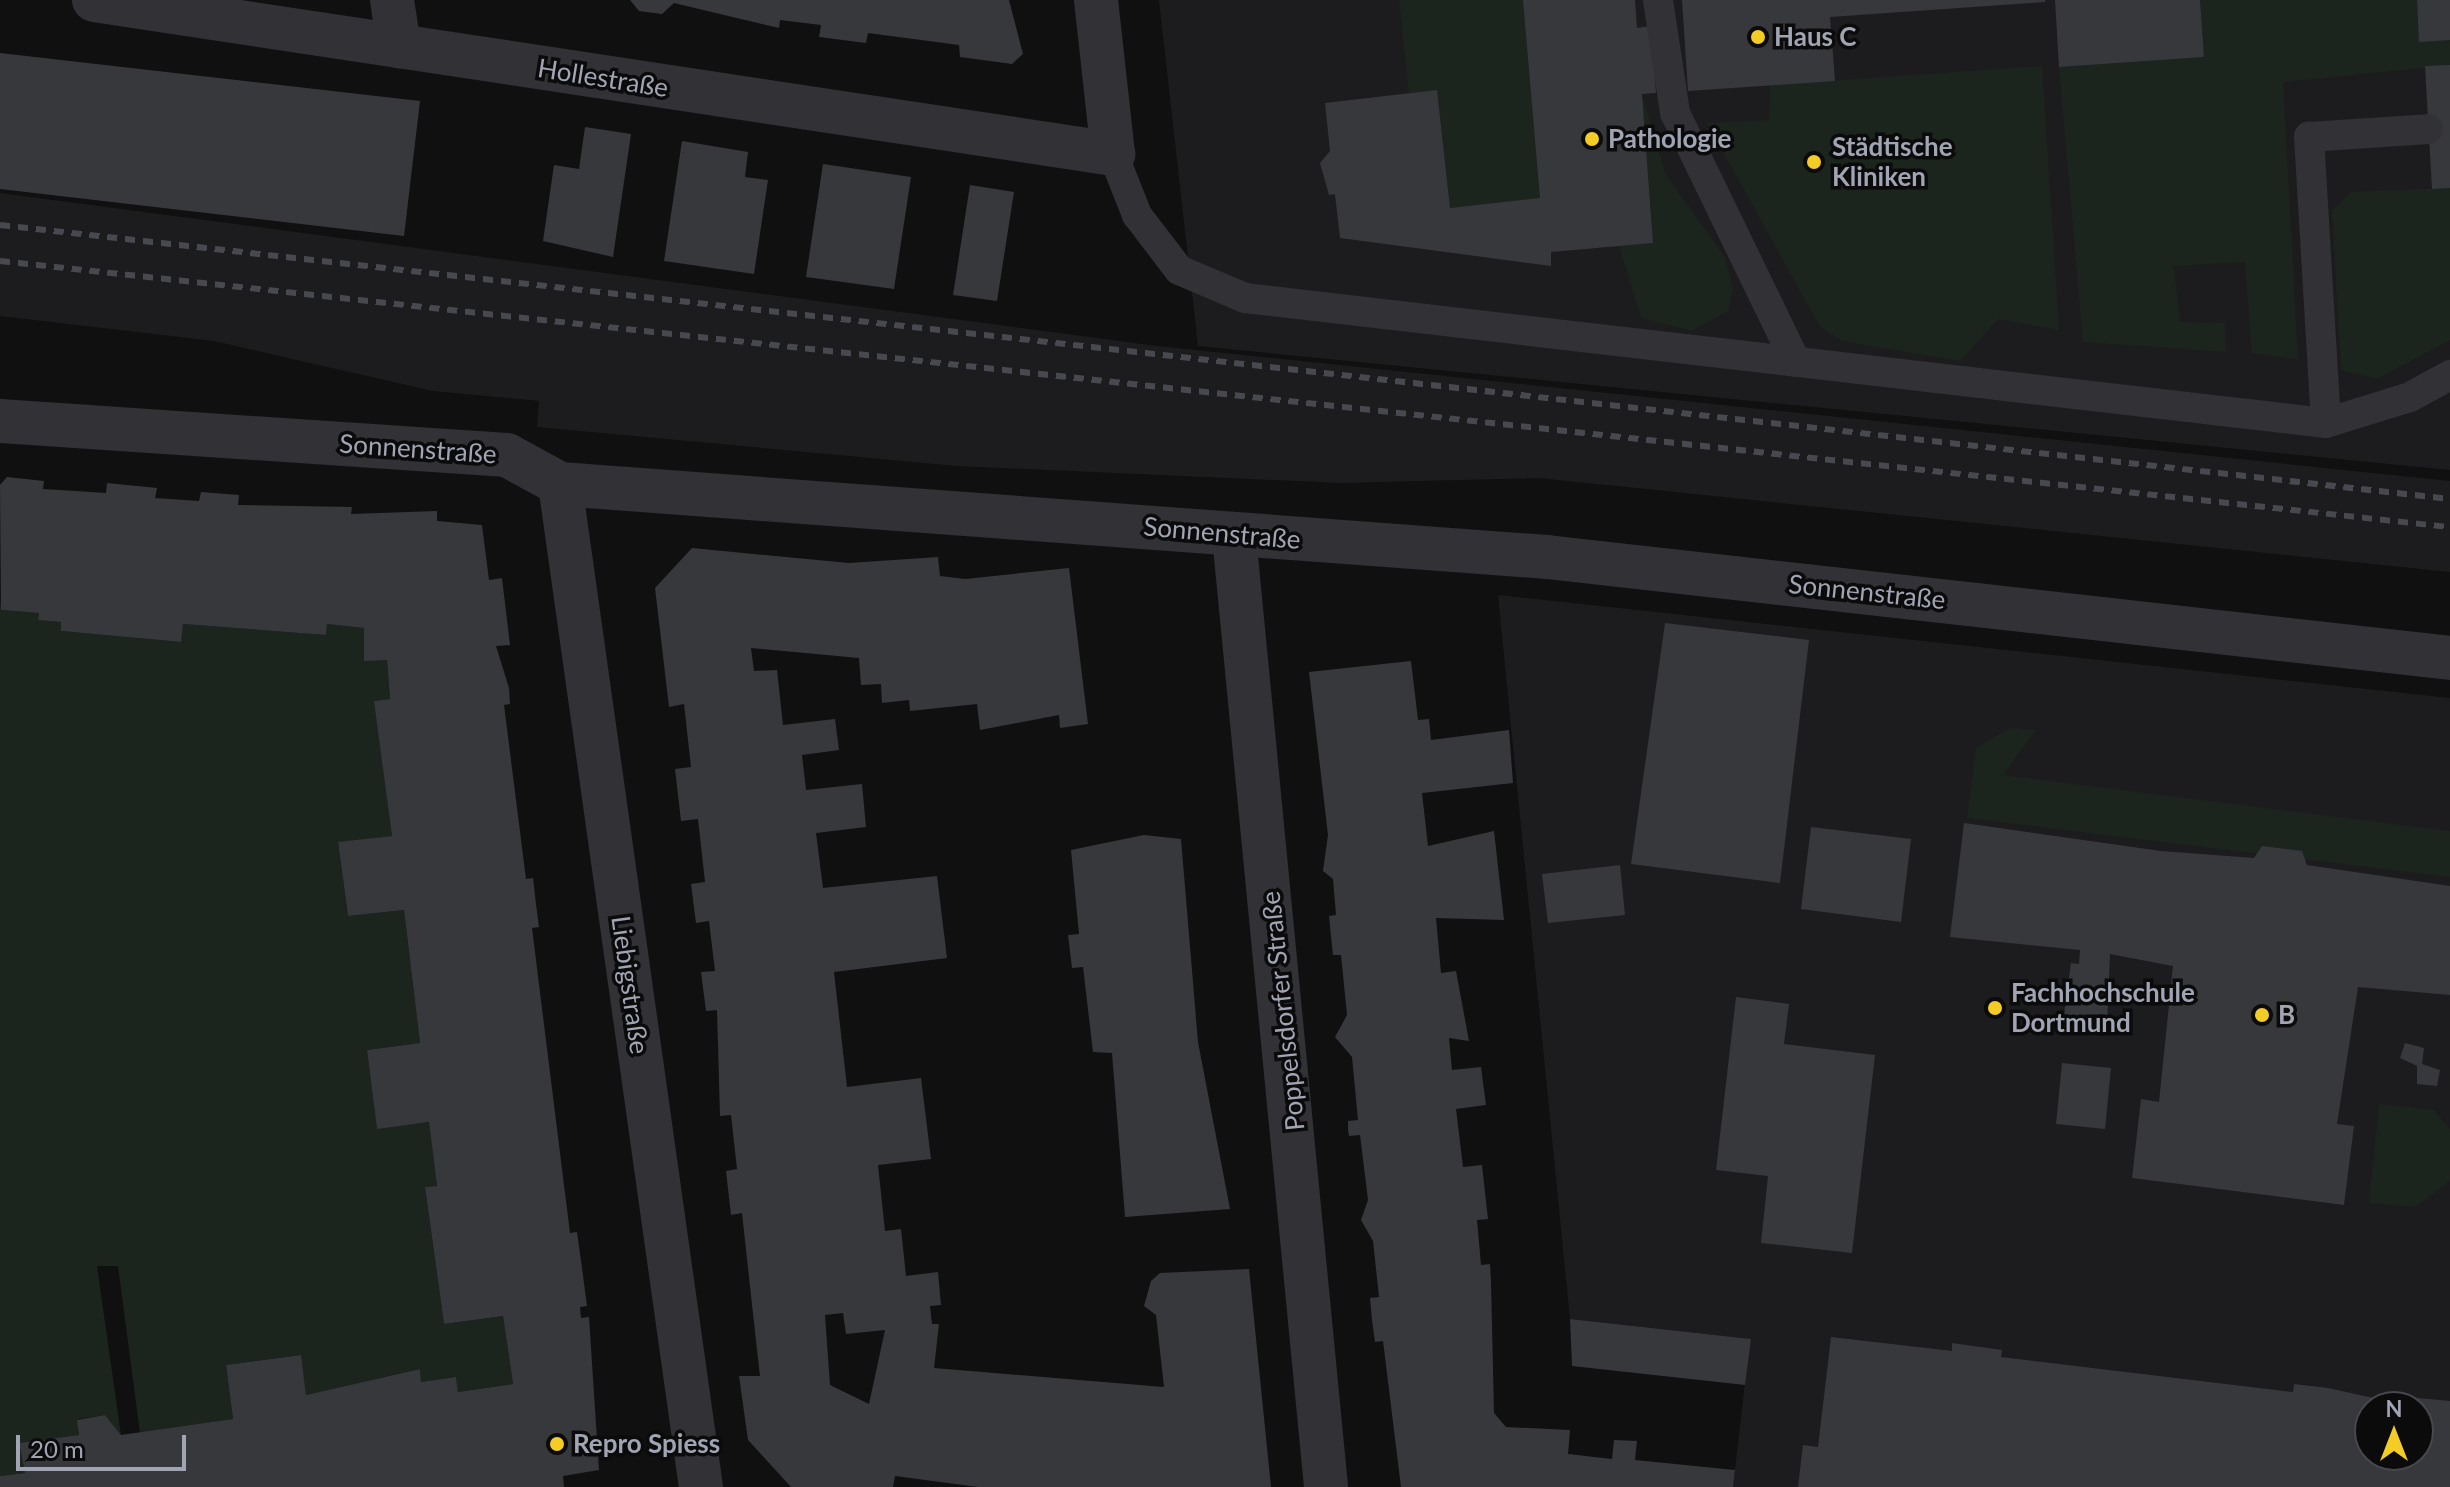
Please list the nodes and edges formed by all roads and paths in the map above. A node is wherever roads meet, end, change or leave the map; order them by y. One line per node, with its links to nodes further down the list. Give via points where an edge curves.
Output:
1 (94, 0): 5 (street, Hollestraße)
2 (392, 0): 5 (street)
3 (1096, 0): 7 (street)
4 (1658, 0): 8 (lane, via 1675,113)
5 (399, 46): 7 (street, Hollestraße)
6 (2428, 129): 11 (lane, via 2309,137)
7 (1113, 154): 8 (lane, via 1137,215 1179,270 1206,287 1245,298)
8 (1796, 362): 11 (lane)
9 (2450, 375): 11 (lane, via 2410,397)
10 (0, 421): 12 (street, Sonnenstraße, via 507,455)
11 (2326, 423)
12 (560, 484): 13 (street, Sonnenstraße); 15 (street, Liebigstraße)
13 (1234, 536): 14 (street, Sonnenstraße, via 1547,557); 16 (street, Poppelsdorfer Straße)
14 (2450, 658)
15 (701, 1487)
16 (1326, 1487)

